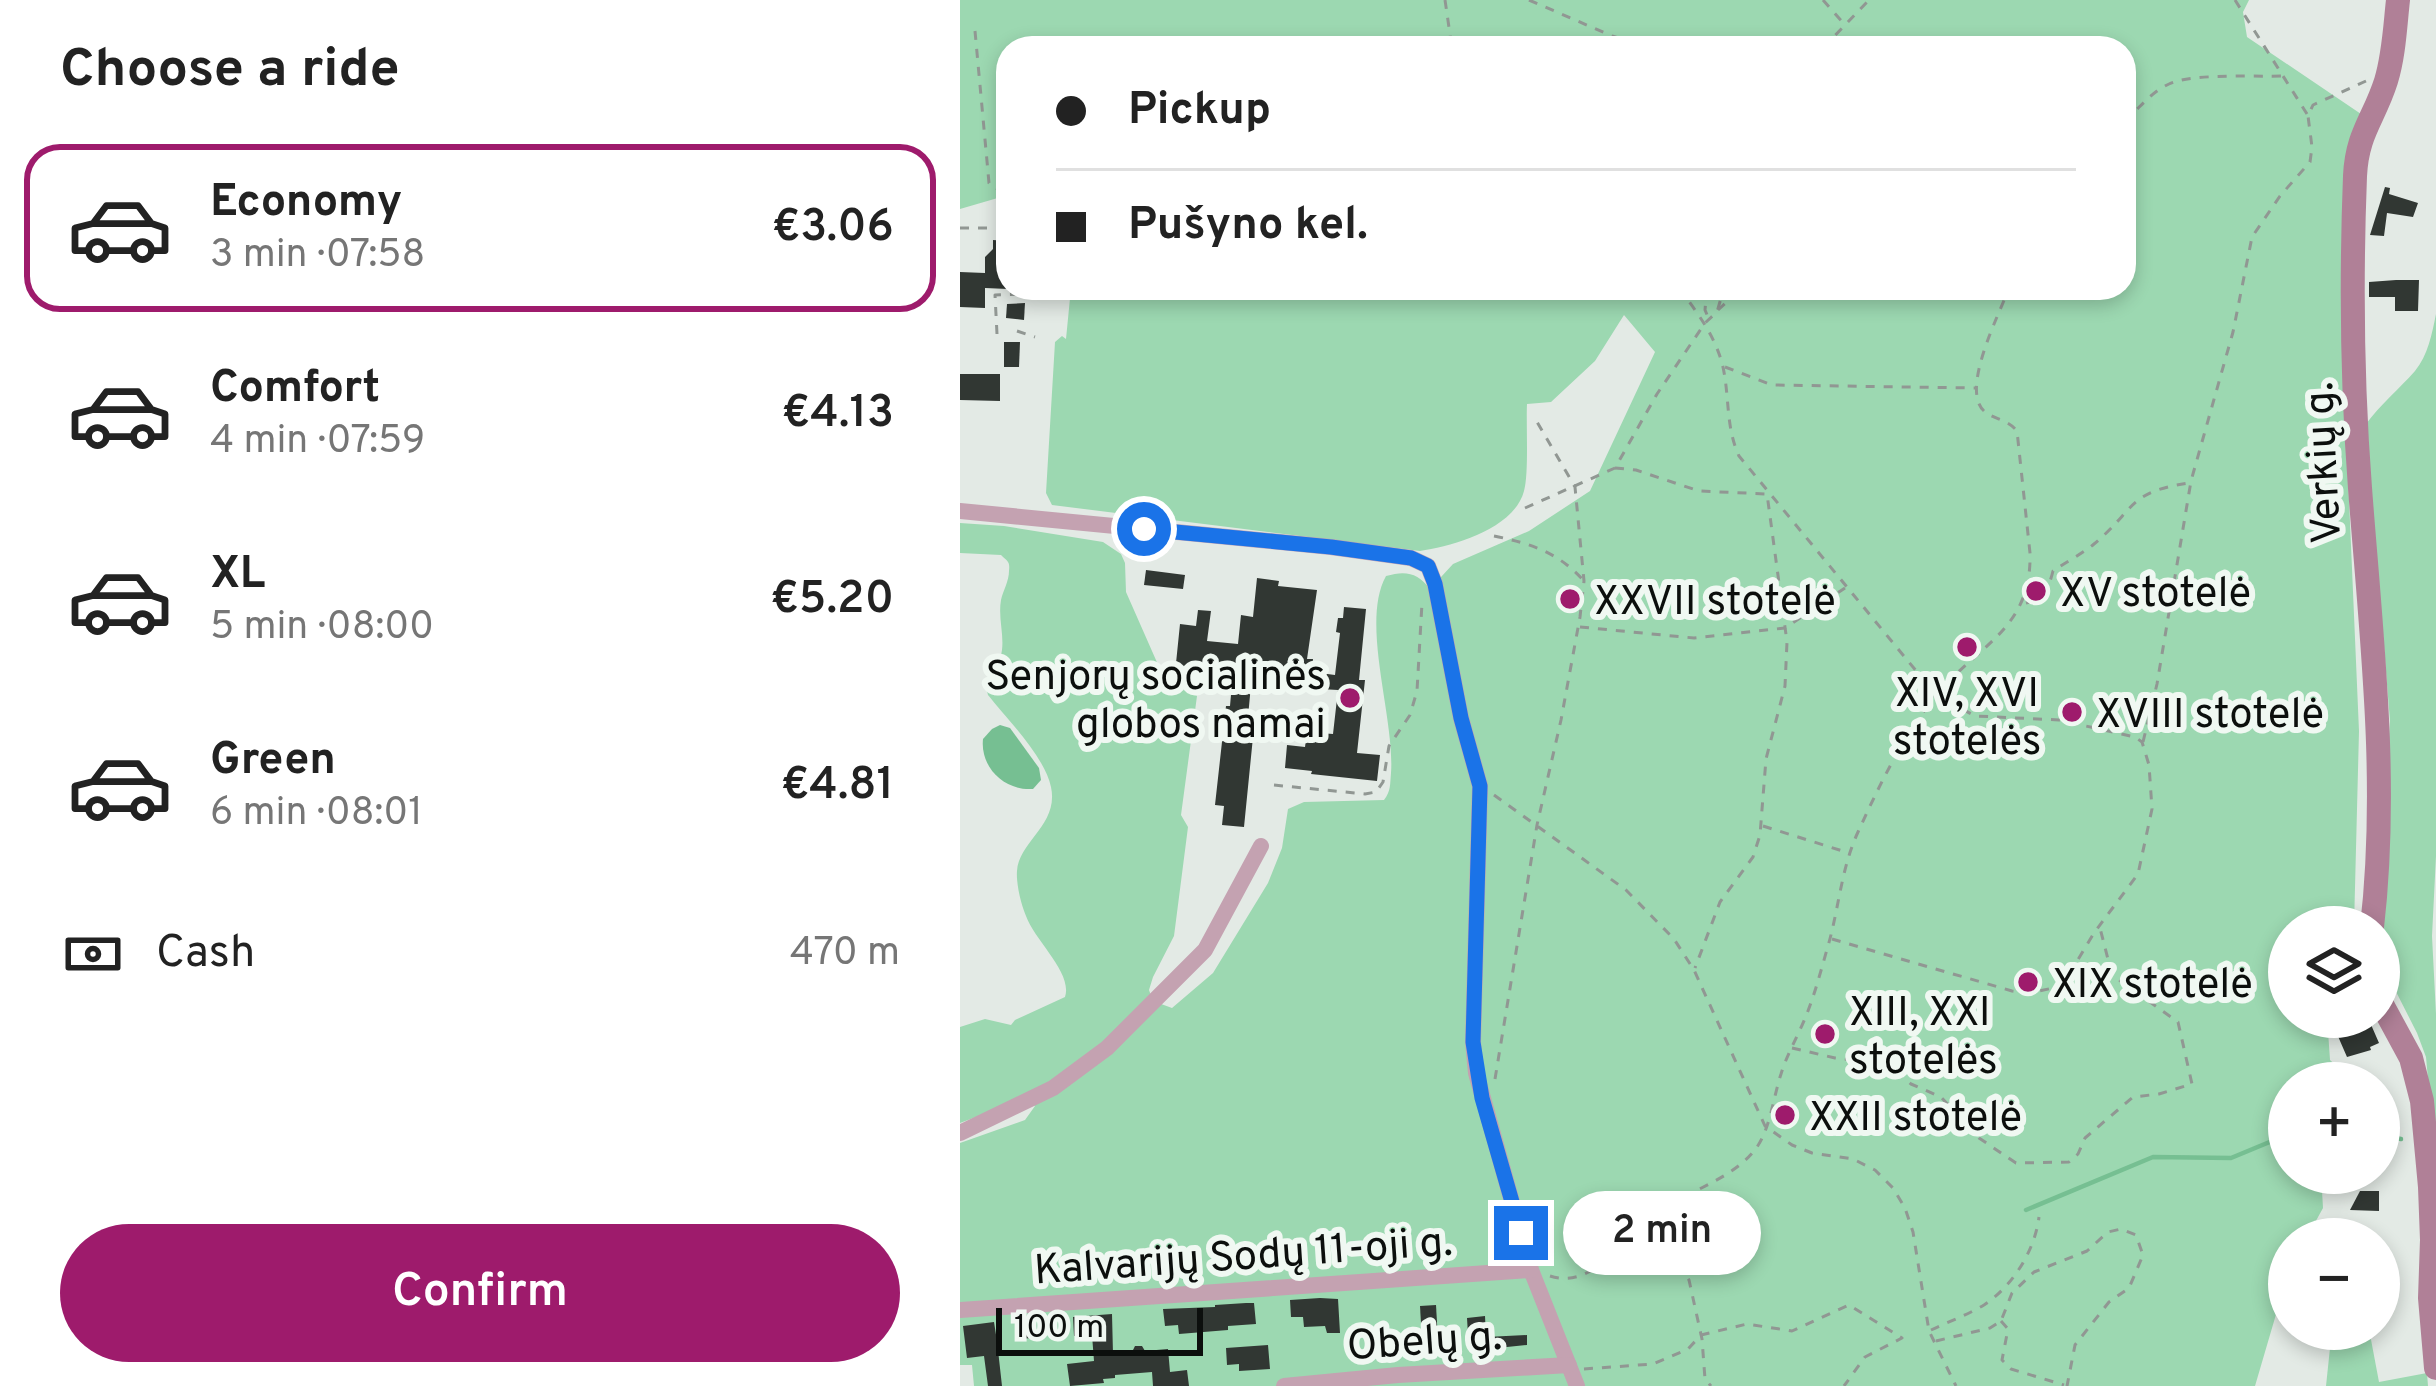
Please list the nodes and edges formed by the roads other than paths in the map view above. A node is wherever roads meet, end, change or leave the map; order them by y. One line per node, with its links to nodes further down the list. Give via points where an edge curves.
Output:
1 (2398, 0): 4 (main road, Verkių g., via 2390,66 2355,170 2355,412 2378,749)
2 (960, 511): 7 (street, via 1331,547 1428,566 1480,786 1474,1058)
3 (1262, 846): 6 (street, via 1205,950 1107,1048 1053,1088)
4 (2374, 906)
5 (2400, 1038): 9 (main road, via 2422,1101)
6 (960, 1133)
7 (1532, 1270): 8 (street, Kalvarijų Sodų 11-oji g.); 10 (street)
8 (960, 1310)
9 (2436, 1368)
10 (1572, 1374): 11 (street, Obelų g., via 1399,1375)
11 (1284, 1386)

